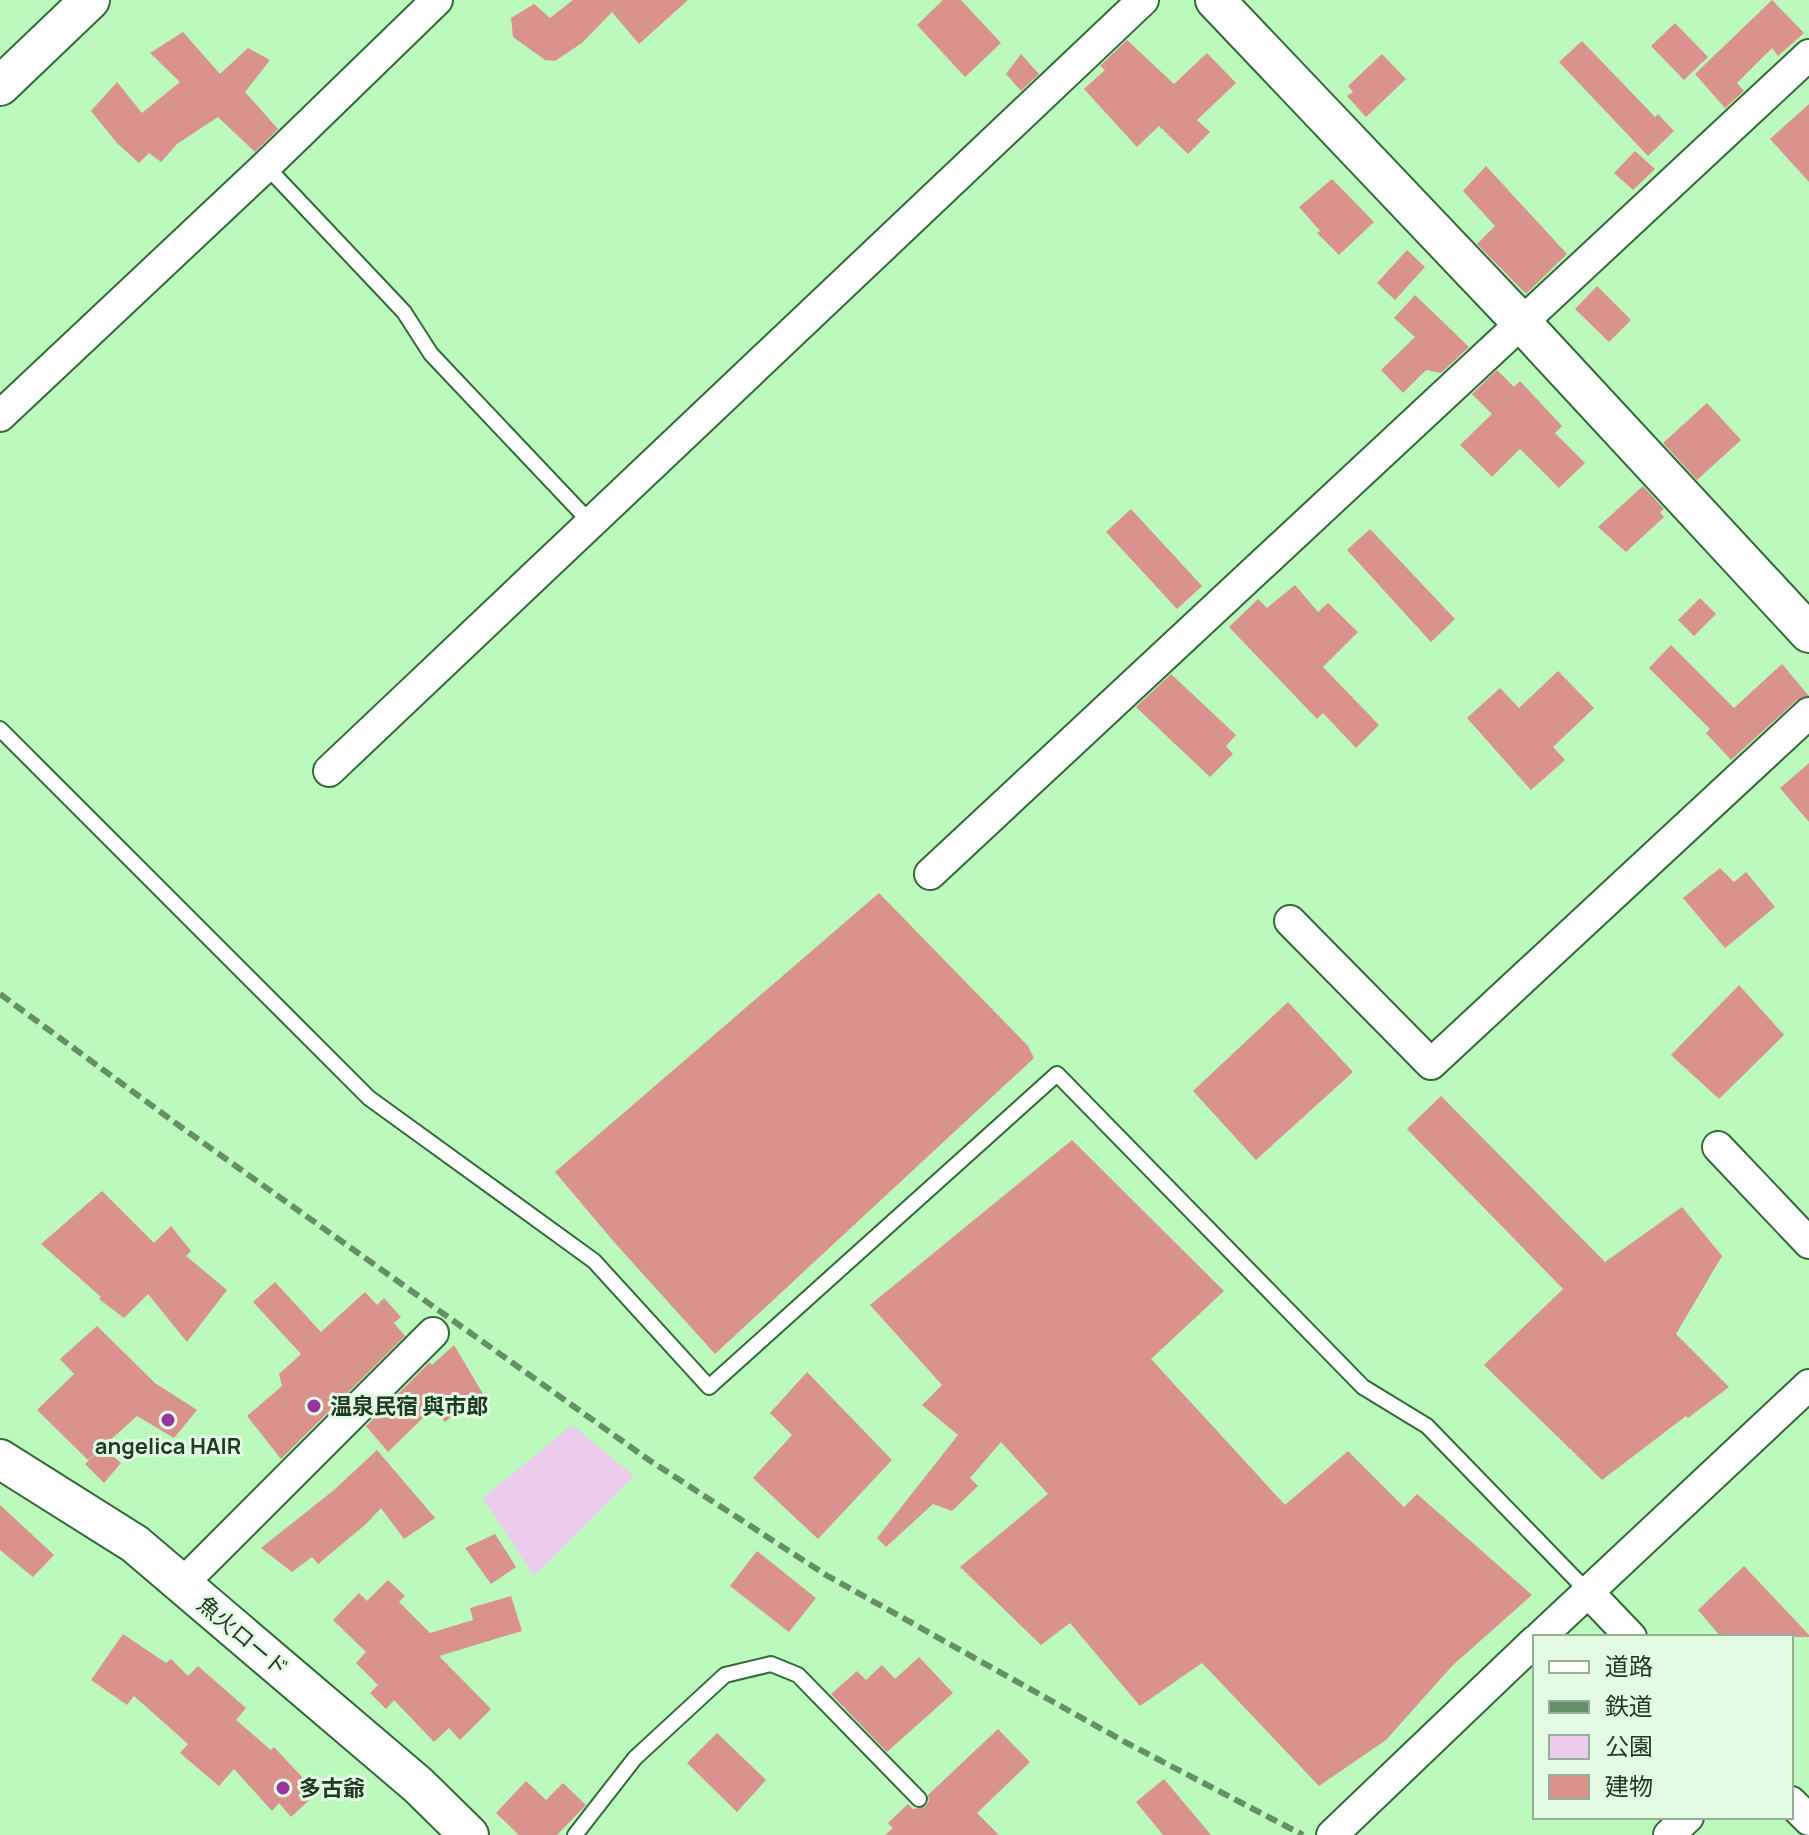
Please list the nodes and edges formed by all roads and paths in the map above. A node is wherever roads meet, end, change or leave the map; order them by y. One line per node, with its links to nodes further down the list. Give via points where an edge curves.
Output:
1 (89, 0): 6 (street)
2 (437, 0): 7 (street)
3 (1143, 0): 10 (street)
4 (1215, 0): 8 (street)
5 (1809, 55): 8 (street)
6 (0, 86)
7 (266, 166): 9 (street); 10 (lane, via 404,312 431,354)
8 (1521, 322): 11 (street); 15 (street)
9 (0, 416)
10 (590, 522): 14 (street)
11 (1809, 633)
12 (1809, 713): 16 (street, via 1431,1064)
13 (0, 729): 23 (lane, via 369,1098 594,1261 709,1387 1057,1074 1363,1387 1427,1426)
14 (329, 771)
15 (930, 874)
16 (1290, 921)
17 (1718, 1147): 18 (street)
18 (1809, 1243)
19 (433, 1333): 22 (street)
20 (1809, 1385): 23 (street)
21 (0, 1459): 22 (street, 魚火ロード, via 135,1544)
22 (182, 1584): 31 (street, 魚火ロード, via 418,1785)
23 (1588, 1592): 24 (street); 25 (street)
24 (1542, 1635)
25 (1629, 1635)
26 (1533, 1643): 33 (street)
27 (919, 1799): 32 (lane, via 798,1675 771,1664 725,1675 635,1758)
28 (1793, 1804): 30 (street)
29 (1686, 1819): 34 (street)
30 (1809, 1820)
31 (469, 1835)
32 (575, 1835)
33 (1332, 1835)
34 (1669, 1835)

